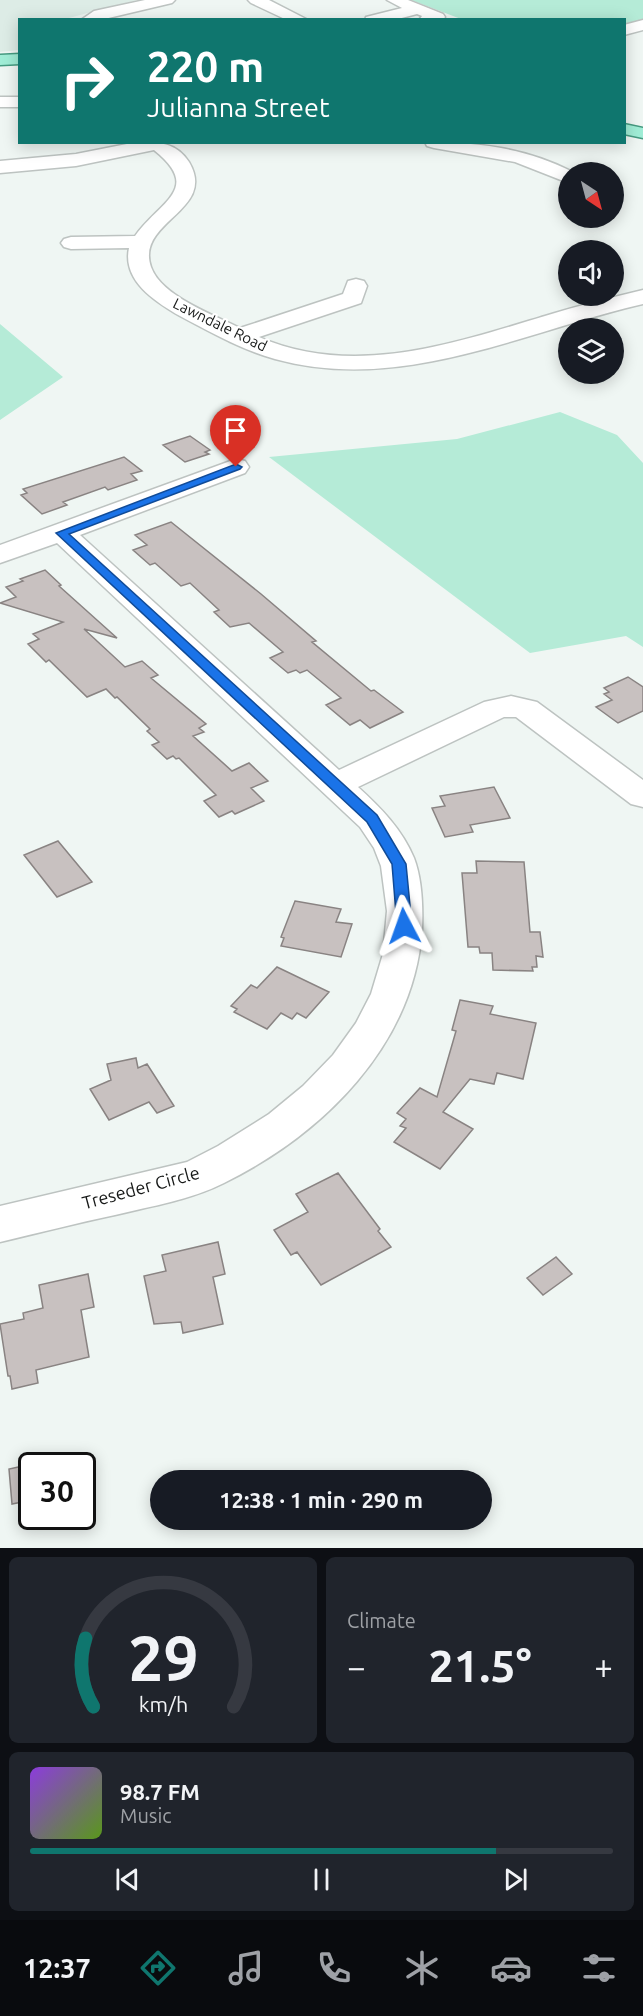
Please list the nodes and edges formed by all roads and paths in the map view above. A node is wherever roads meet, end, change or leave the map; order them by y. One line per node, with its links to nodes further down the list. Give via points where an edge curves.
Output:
1 (167, 0): 5 (street)
2 (395, 0): 6 (street)
3 (80, 4): 5 (street)
4 (256, 8): 8 (street)
5 (110, 12): 7 (street)
6 (422, 14): 9 (street)
7 (94, 18)
8 (296, 18)
9 (389, 18)
10 (643, 25): 11 (street)
11 (626, 29)
12 (18, 59): 13 (main road)
13 (0, 60)
14 (0, 102): 15 (street)
15 (18, 102)
16 (626, 129): 17 (main road)
17 (643, 133)
18 (151, 144): 21 (street, via 76,160)
19 (157, 144): 23 (street, via 180,162 186,184 174,207)
20 (445, 144): 22 (street, via 520,157)
21 (0, 167)
22 (558, 173)
23 (139, 242): 24 (street); 27 (street, Lawndale Road, via 140,266 159,293)
24 (71, 243)
25 (356, 286): 27 (street, via 353,298)
26 (638, 307): 27 (street, Lawndale Road, via 613,304 449,353 395,363 310,359 270,350)
27 (239, 336)
28 (236, 467): 29 (street)
29 (62, 533): 30 (street); 31 (street, Treseder Circle)
30 (0, 555)
31 (335, 785): 32 (street, via 495,709 511,706 525,709); 33 (street, Treseder Circle, via 372,819 399,864 404,911 402,952 394,985 368,1039 348,1066 295,1118 225,1162 186,1180)
32 (643, 796)
33 (0, 1224)

